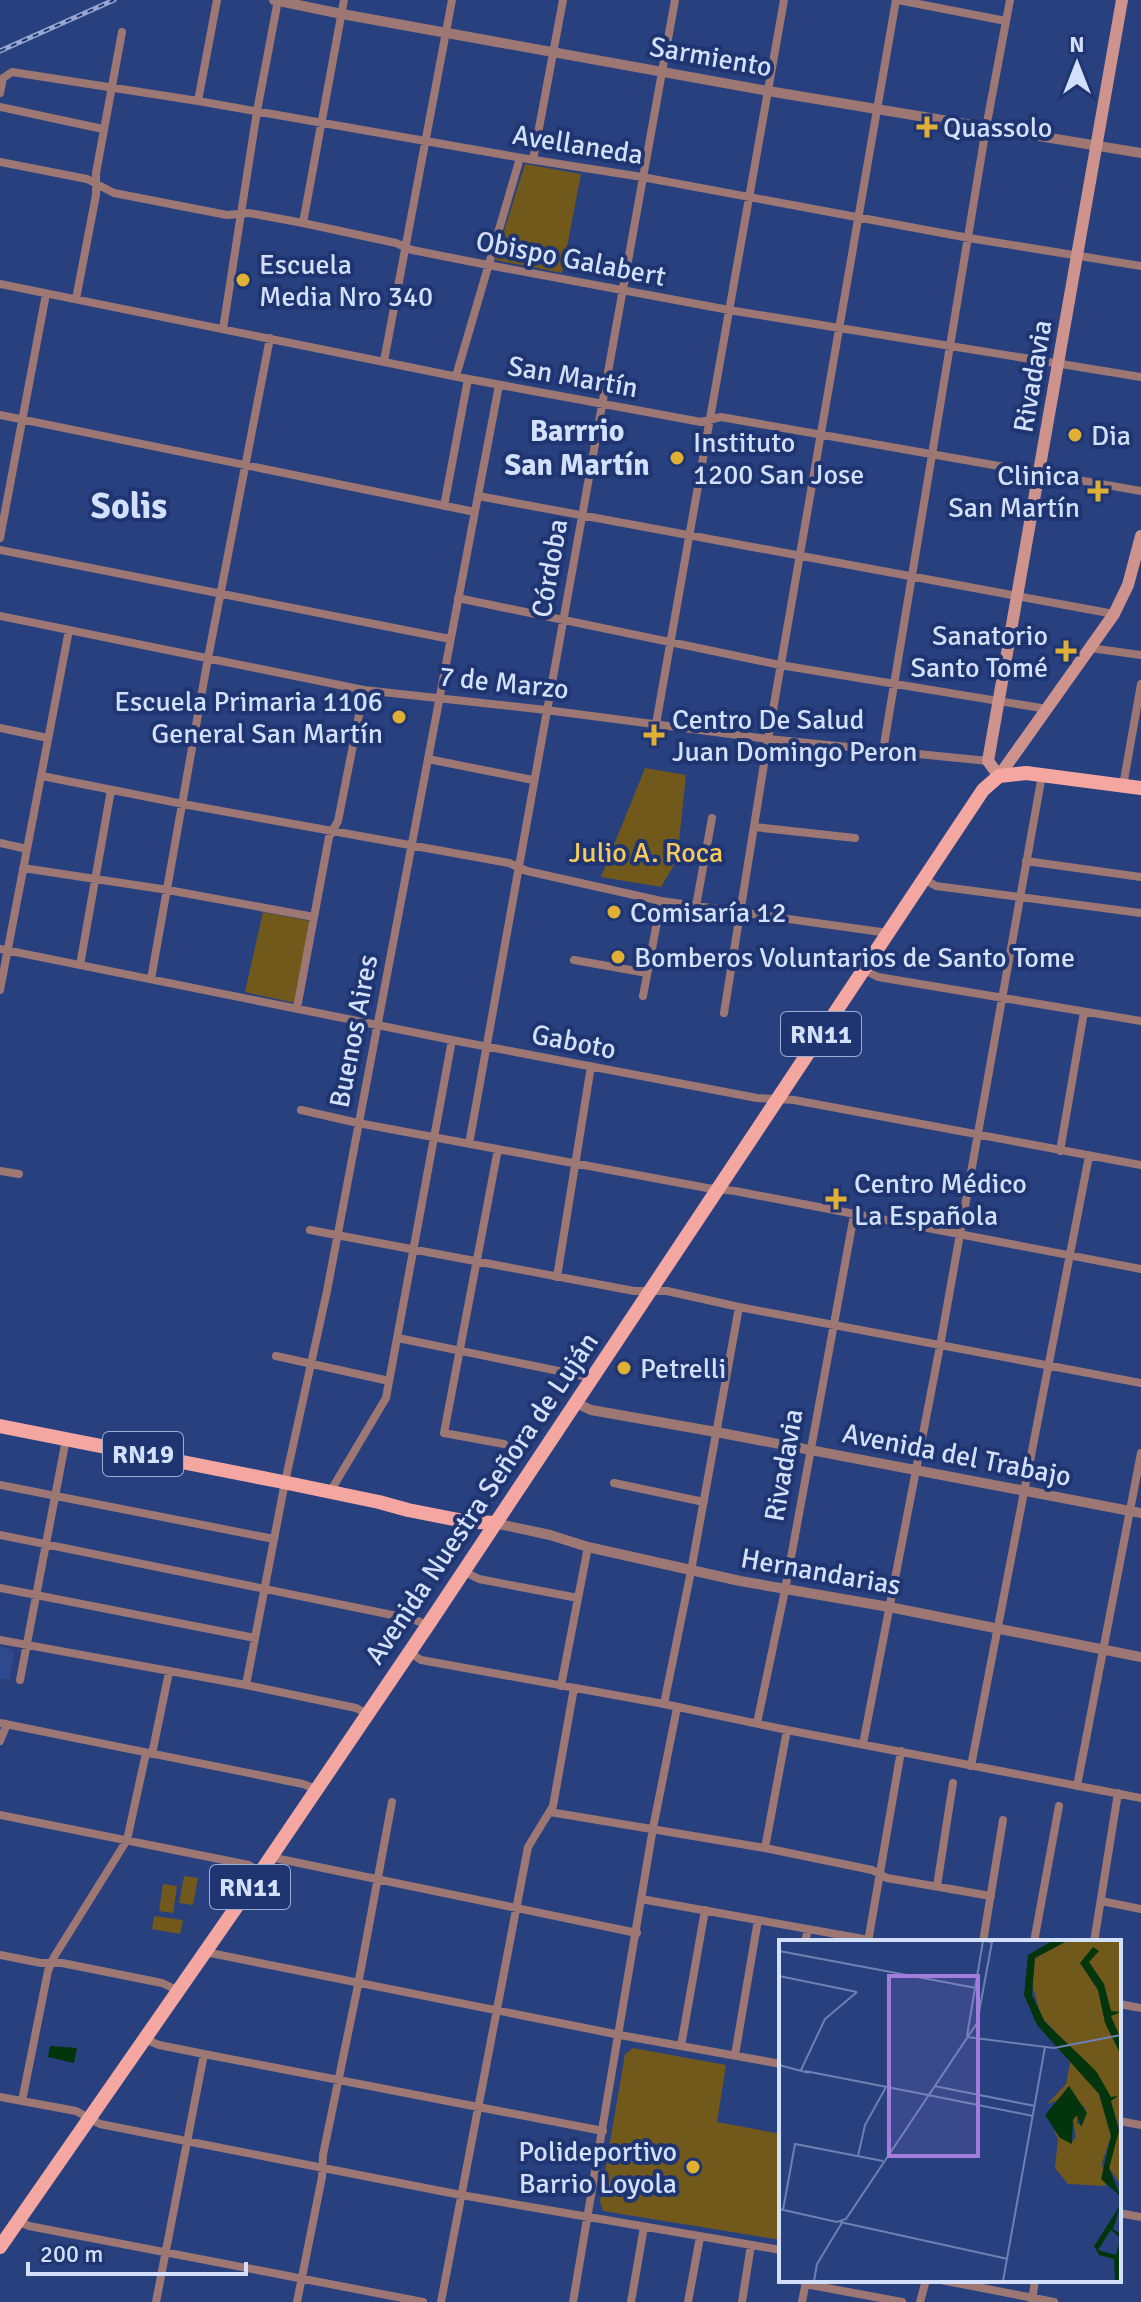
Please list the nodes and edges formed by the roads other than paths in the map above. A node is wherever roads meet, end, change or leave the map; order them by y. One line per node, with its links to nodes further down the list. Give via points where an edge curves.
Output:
1 (217, 0): 20 (street)
2 (276, 0): 11 (street, Sarmiento); 23 (street)
3 (344, 0): 11 (street)
4 (452, 0): 14 (street)
5 (563, 0): 15 (street)
6 (675, 0): 16 (street, Córdoba)
7 (784, 0): 18 (street)
8 (897, 0): 12 (street); 22 (street)
9 (1010, 0): 12 (street)
10 (1122, 0): 28 (main road, Rivadavia)
11 (342, 14): 14 (street, Sarmiento); 24 (street)
12 (1006, 21): 25 (street)
13 (122, 32): 17 (street)
14 (446, 33): 15 (street, Sarmiento); 27 (street)
15 (553, 52): 16 (street, Sarmiento); 31 (street)
16 (661, 71): 18 (street, Sarmiento); 33 (street, Córdoba)
17 (111, 87): 19 (street, Avellaneda, via 12,72 3,78); 20 (street, Avellaneda); 26 (street)
18 (768, 91): 22 (street, Sarmiento); 35 (street)
19 (0, 93)
20 (198, 101): 23 (street, Avellaneda)
21 (0, 107): 26 (street)
22 (876, 109): 25 (street, Sarmiento); 37 (street)
23 (257, 111): 24 (street, Avellaneda); 36 (street)
24 (322, 122): 27 (street, Avellaneda); 38 (street)
25 (986, 128): 28 (street, Sarmiento); 39 (street)
26 (103, 129): 34 (street)
27 (425, 140): 30 (street, Avellaneda); 40 (street)
28 (1096, 146): 29 (street, Sarmiento); 41 (main road, Rivadavia)
29 (1141, 153)
30 (520, 158): 31 (street, Avellaneda); 42 (street)
31 (533, 160): 33 (street, Avellaneda)
32 (0, 162): 34 (street, Obispo Galabert)
33 (642, 177): 35 (street, Avellaneda); 45 (street, Córdoba)
34 (96, 185): 36 (street, Obispo Galabert, via 114,193); 47 (street)
35 (749, 196): 37 (street, Avellaneda); 48 (street)
36 (241, 214): 38 (street, Obispo Galabert); 49 (street)
37 (858, 216): 39 (street, Avellaneda); 50 (street)
38 (303, 223): 40 (street, Obispo Galabert)
39 (969, 238): 41 (street, Avellaneda); 52 (street)
40 (404, 246): 42 (street, Obispo Galabert); 53 (street)
41 (1077, 257): 43 (street, Avellaneda); 54 (main road, Rivadavia)
42 (488, 265): 45 (street, Obispo Galabert); 55 (street)
43 (1141, 266)
44 (0, 284): 46 (street, San Martín)
45 (621, 290): 48 (street, Obispo Galabert); 59 (street, Córdoba)
46 (46, 294): 47 (street, San Martín); 62 (street)
47 (76, 299): 49 (street, San Martín)
48 (729, 310): 50 (street, Obispo Galabert); 61 (street)
49 (223, 329): 51 (street, San Martín)
50 (838, 329): 52 (street, Obispo Galabert); 63 (street)
51 (270, 338): 53 (street, San Martín); 65 (street)
52 (949, 347): 54 (street, Obispo Galabert); 64 (street)
53 (384, 361): 55 (street, San Martín)
54 (1058, 365): 56 (street, Obispo Galabert); 66 (main road, Rivadavia)
55 (456, 376): 57 (street, San Martín)
56 (1141, 377)
57 (468, 379): 58 (street, San Martín); 69 (street)
58 (499, 385): 59 (street, San Martín); 68 (street, Buenos Aires)
59 (601, 403): 61 (street, San Martín, via 701,422); 71 (street, Córdoba)
60 (0, 415): 62 (street)
61 (710, 419): 63 (street, San Martín); 72 (street)
62 (22, 420): 65 (street); 74 (street)
63 (821, 434): 64 (street, San Martín); 76 (street)
64 (932, 454): 66 (street, San Martín); 77 (street)
65 (246, 465): 69 (street); 78 (street)
66 (1039, 473): 67 (street, San Martín); 79 (main road, Rivadavia)
67 (1141, 491)
68 (478, 496): 70 (street, Buenos Aires); 71 (street)
69 (444, 506): 70 (street)
70 (475, 512): 80 (street, Buenos Aires)
71 (581, 516): 72 (street); 83 (street, Córdoba)
72 (690, 536): 76 (street); 86 (street)
73 (1141, 536): 81 (main road)
74 (0, 538)
75 (0, 550): 78 (street)
76 (799, 557): 77 (street); 90 (street)
77 (912, 577): 79 (street); 91 (street)
78 (221, 594): 85 (street); 89 (street)
79 (1017, 597): 81 (street); 95 (main road, Rivadavia)
80 (458, 598): 83 (street); 85 (street, Buenos Aires)
81 (1114, 614): 87 (main road)
82 (0, 616): 84 (street, 7 de Marzo)
83 (562, 620): 86 (street); 97 (street, Córdoba)
84 (69, 630): 89 (street, 7 de Marzo); 100 (street)
85 (450, 639): 94 (street, Buenos Aires)
86 (671, 642): 90 (street); 98 (street)
87 (1090, 648): 88 (street); 96 (main road)
88 (1141, 655)
89 (208, 658): 93 (street, 7 de Marzo); 112 (street)
90 (780, 665): 91 (street); 101 (street)
91 (894, 684): 95 (street); 102 (street)
92 (1141, 684): 109 (street)
93 (364, 690): 94 (street, 7 de Marzo); 115 (street)
94 (438, 699): 97 (street, 7 de Marzo); 103 (street, Buenos Aires)
95 (999, 702): 96 (street); 104 (main road, Rivadavia)
96 (1047, 709): 107 (main road)
97 (546, 710): 98 (street, 7 de Marzo); 108 (street, Córdoba)
98 (656, 724): 101 (street, 7 de Marzo)
99 (0, 728): 100 (street)
100 (48, 738): 106 (street)
101 (768, 739): 102 (street, 7 de Marzo); 114 (street)
102 (883, 751): 104 (street, 7 de Marzo)
103 (428, 759): 108 (street); 118 (street, Buenos Aires)
104 (988, 761): 107 (main road)
105 (1042, 775): 107 (main road); 109 (main road); 120 (street)
106 (42, 776): 111 (street); 119 (street)
107 (999, 776): 125 (main road, Avenida Nuestra Señora de Luján / RN11, via 983,790)
108 (533, 780): 121 (street, Córdoba)
109 (1123, 786): 110 (main road)
110 (1141, 788)
111 (111, 790): 112 (street); 124 (street)
112 (183, 804): 115 (street); 126 (street)
113 (712, 818): 129 (street)
114 (754, 827): 116 (street); 130 (street)
115 (333, 829): 118 (street); 132 (street)
116 (855, 838)
117 (0, 843): 119 (street)
118 (412, 845): 121 (street); 147 (street, Buenos Aires)
119 (27, 849): 122 (street)
120 (1026, 861): 123 (street); 127 (street)
121 (518, 866): 128 (street); 149 (street, Córdoba)
122 (23, 868): 124 (street); 134 (street)
123 (1141, 877)
124 (95, 879): 126 (street); 136 (street)
125 (924, 879): 127 (street, via 936,886); 133 (main road, Avenida Nuestra Señora de Luján / RN11)
126 (168, 890): 132 (street); 139 (street)
127 (1020, 897): 131 (street); 142 (street)
128 (661, 901): 129 (street); 138 (street)
129 (696, 906): 130 (street)
130 (740, 911): 133 (street); 145 (street)
131 (1141, 913)
132 (314, 917): 143 (street)
133 (889, 933): 137 (main road, Avenida Nuestra Señora de Luján / RN11)
134 (3, 950): 136 (street, Gaboto); 140 (street)
135 (574, 960): 138 (street)
136 (80, 965): 139 (street, Gaboto)
137 (864, 970): 142 (street, via 878,977); 151 (main road, Avenida Nuestra Señora de Luján / RN11)
138 (647, 973): 141 (street)
139 (151, 979): 143 (street, Gaboto)
140 (0, 990)
141 (643, 996)
142 (1002, 998): 144 (street); 154 (street)
143 (297, 1008): 147 (street, Gaboto)
144 (1084, 1012): 146 (street); 158 (street)
145 (724, 1013)
146 (1141, 1021)
147 (377, 1023): 148 (street, Gaboto); 153 (street, Buenos Aires)
148 (452, 1040): 149 (street, Gaboto); 155 (street)
149 (485, 1046): 150 (street, Gaboto); 156 (street, Córdoba)
150 (591, 1066): 151 (street, Gaboto); 160 (street)
151 (778, 1099): 154 (street, Gaboto); 164 (main road, Avenida Nuestra Señora de Luján / RN11)
152 (301, 1110): 153 (street)
153 (358, 1123): 155 (street); 167 (street, Buenos Aires)
154 (978, 1136): 158 (street, Gaboto); 168 (street)
155 (433, 1137): 156 (street); 169 (street)
156 (469, 1144): 157 (street)
157 (498, 1149): 160 (street); 171 (street)
158 (1060, 1151): 159 (street, Gaboto)
159 (1089, 1156): 161 (street, Gaboto); 170 (street)
160 (575, 1164): 164 (street); 173 (street)
161 (1141, 1165)
162 (0, 1171): 163 (street)
163 (19, 1174)
164 (719, 1189): 165 (street); 174 (main road, Avenida Nuestra Señora de Luján / RN11)
165 (854, 1215): 168 (street); 176 (street, Rivadavia)
166 (310, 1230): 167 (street)
167 (338, 1235): 169 (street); 181 (street, Buenos Aires)
168 (960, 1235): 170 (street); 178 (street)
169 (414, 1249): 171 (street); 177 (street)
170 (1069, 1256): 172 (street); 182 (street)
171 (477, 1262): 173 (street); 179 (street)
172 (1141, 1269)
173 (557, 1277): 174 (street)
174 (650, 1291): 175 (street); 183 (main road, Avenida Nuestra Señora de Luján / RN11)
175 (739, 1307): 176 (street); 188 (street)
176 (833, 1324): 178 (street); 191 (street, Rivadavia)
177 (398, 1338): 179 (street); 184 (street)
178 (940, 1346): 182 (street); 193 (street)
179 (459, 1350): 183 (street); 190 (street, via 444,1433)
180 (276, 1356): 181 (street)
181 (312, 1364): 184 (street); 194 (street, Buenos Aires)
182 (1047, 1366): 185 (street); 197 (street)
183 (593, 1378): 186 (main road, Avenida Nuestra Señora de Luján / RN11)
184 (389, 1381): 198 (street, via 384,1403)
185 (1141, 1383)
186 (576, 1403): 188 (street, Avenida del Trabajo); 204 (main road, Avenida Nuestra Señora de Luján / RN11)
187 (0, 1426): 189 (main road, RN19)
188 (716, 1432): 191 (street, Avenida del Trabajo); 201 (street)
189 (66, 1439): 194 (main road, RN19); 199 (street)
190 (504, 1444)
191 (810, 1450): 193 (street, Avenida del Trabajo); 213 (street, Rivadavia)
192 (1141, 1453): 202 (street)
193 (916, 1470): 197 (street, Avenida del Trabajo); 216 (street)
194 (285, 1482): 198 (main road, RN19); 206 (street, Buenos Aires)
195 (614, 1483): 201 (street)
196 (0, 1485): 199 (street)
197 (1023, 1491): 202 (street, Avenida del Trabajo); 218 (street)
198 (330, 1492): 200 (main road, RN19)
199 (57, 1496): 206 (street); 207 (street)
200 (379, 1502): 203 (main road, RN19); 204 (main road, RN19, via 467,1514)
201 (704, 1502): 210 (street)
202 (1136, 1512): 222 (street)
203 (457, 1520): 204 (main road, RN19); 209 (main road, via 470,1536)
204 (494, 1523): 208 (street, Hernandarias); 209 (main road, Avenida Nuestra Señora de Luján / RN11)
205 (0, 1535): 207 (street)
206 (274, 1539): 212 (street, Buenos Aires)
207 (47, 1545): 212 (street); 214 (street)
208 (588, 1547): 210 (street, Hernandarias); 215 (street)
209 (465, 1568): 215 (street, via 479,1579); 217 (main road, Avenida Nuestra Señora de Luján / RN11)
210 (691, 1571): 213 (street, Hernandarias); 230 (street)
211 (0, 1588): 214 (street)
212 (265, 1589): 217 (street); 219 (street, Buenos Aires)
213 (785, 1590): 216 (street, Hernandarias); 234 (street, Rivadavia)
214 (37, 1596): 219 (street); 221 (street)
215 (578, 1598): 228 (street)
216 (889, 1607): 218 (street, Hernandarias); 237 (street)
217 (428, 1625): 223 (main road, Avenida Nuestra Señora de Luján / RN11)
218 (999, 1629): 222 (street, Hernandarias); 240 (street)
219 (255, 1638): 227 (street, Buenos Aires)
220 (0, 1640): 221 (street)
221 (27, 1646): 225 (street); 226 (street)
222 (1105, 1650): 224 (street, Hernandarias); 242 (street)
223 (409, 1652): 228 (street, via 421,1660); 232 (main road, Avenida Nuestra Señora de Luján / RN11)
224 (1141, 1657)
225 (169, 1672): 227 (street); 239 (street)
226 (20, 1680)
227 (246, 1685): 232 (street)
228 (561, 1686): 229 (street)
229 (574, 1688): 230 (street); 248 (street)
230 (664, 1704): 231 (street)
231 (677, 1708): 234 (street); 251 (street)
232 (368, 1714): 243 (main road, Avenida Nuestra Señora de Luján / RN11)
233 (3, 1723): 236 (street); 239 (street)
234 (757, 1723): 235 (street)
235 (787, 1730): 237 (street); 253 (street)
236 (0, 1741)
237 (863, 1744): 238 (street)
238 (901, 1751): 240 (street); 256 (street)
239 (149, 1754): 243 (street); 252 (street)
240 (971, 1766): 242 (street)
241 (953, 1783): 258 (street)
242 (1077, 1786): 244 (street)
243 (316, 1789): 254 (main road, Avenida Nuestra Señora de Luján / RN11)
244 (1118, 1793): 245 (street); 261 (street)
245 (1141, 1798)
246 (392, 1802): 257 (street)
247 (1059, 1806): 272 (street)
248 (550, 1812): 251 (street); 262 (street, via 530,1841)
249 (0, 1815): 252 (street)
250 (1003, 1820): 259 (street)
251 (653, 1828): 253 (street); 260 (street)
252 (127, 1840): 255 (street, via 249,1865); 276 (street)
253 (765, 1848): 256 (street)
254 (270, 1857): 255 (main road, Avenida Nuestra Señora de Luján / RN11); 257 (street)
255 (260, 1873): 274 (main road, Avenida Nuestra Señora de Luján / RN11)
256 (881, 1875): 258 (street); 270 (street)
257 (376, 1880): 262 (street); 277 (street)
258 (937, 1886): 259 (street)
259 (991, 1896): 271 (street)
260 (641, 1899): 264 (street); 267 (street)
261 (1101, 1901): 263 (street); 273 (street)
262 (516, 1909): 267 (street); 281 (street)
263 (1141, 1909)
264 (705, 1910): 265 (street); 284 (street)
265 (758, 1920): 266 (street); 286 (street)
266 (808, 1929): 268 (street); 269 (street)
267 (637, 1933): 282 (street)
268 (805, 1940)
269 (863, 1940)
270 (868, 1940)
271 (983, 1940)
272 (1034, 1940)
273 (1094, 1940)
274 (204, 1952): 277 (street); 278 (main road, Avenida Nuestra Señora de Luján / RN11)
275 (0, 1955): 276 (street)
276 (51, 1963): 278 (street); 290 (street)
277 (358, 1983): 281 (street); 288 (street)
278 (177, 1990): 283 (main road, Avenida Nuestra Señora de Luján / RN11)
279 (1121, 2004): 280 (street)
280 (1141, 2008)
281 (496, 2010): 282 (street); 291 (street)
282 (620, 2035): 284 (street); 295 (street)
283 (145, 2039): 285 (street); 292 (main road, Avenida Nuestra Señora de Luján / RN11)
284 (681, 2046): 286 (street)
285 (204, 2054): 288 (street); 296 (street)
286 (735, 2055): 287 (street)
287 (779, 2064)
288 (339, 2080): 291 (street); 297 (street)
289 (0, 2097): 290 (street)
290 (22, 2101): 292 (street)
291 (479, 2108): 295 (street); 298 (street)
292 (89, 2118): 296 (street); 302 (main road, Avenida Nuestra Señora de Luján / RN11)
293 (1121, 2121): 294 (street)
294 (1141, 2125)
295 (603, 2131): 300 (street)
296 (186, 2141): 297 (street); 308 (street)
297 (322, 2168): 298 (street); 309 (street)
298 (461, 2195): 300 (street); 317 (street)
299 (1121, 2213): 301 (street)
300 (588, 2217): 303 (street); 318 (street)
301 (1141, 2217)
302 (18, 2221): 305 (main road, Avenida Nuestra Señora de Luján / RN11); 308 (street)
303 (644, 2227): 304 (street); 319 (street)
304 (700, 2237): 306 (street); 320 (street)
305 (2, 2240)
306 (751, 2245): 307 (street); 321 (street)
307 (779, 2250)
308 (165, 2251): 309 (street); 314 (street)
309 (301, 2279): 315 (street); 316 (street)
310 (806, 2282): 322 (street); 323 (street)
311 (925, 2282): 324 (street)
312 (950, 2282): 313 (street)
313 (1032, 2300): 325 (street)
314 (156, 2302)
315 (297, 2302)
316 (423, 2302)
317 (441, 2302)
318 (573, 2302)
319 (631, 2302)
320 (688, 2302)
321 (742, 2302)
322 (802, 2302)
323 (902, 2302)
324 (920, 2302)
325 (1054, 2302)

